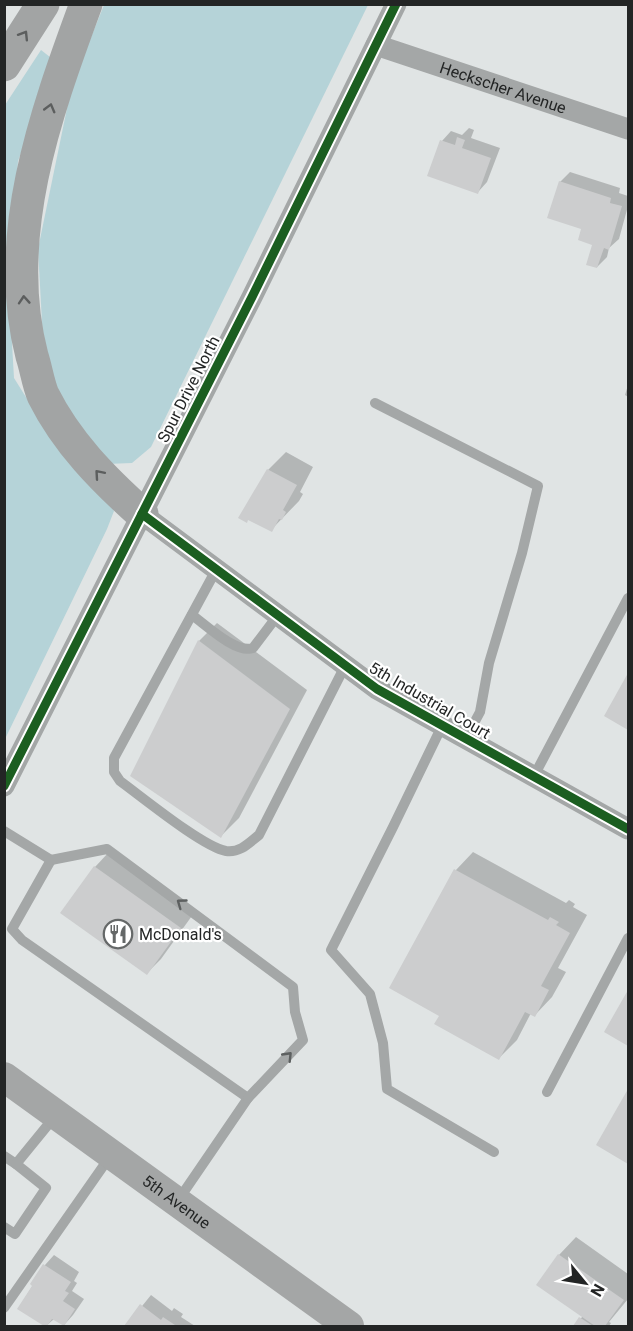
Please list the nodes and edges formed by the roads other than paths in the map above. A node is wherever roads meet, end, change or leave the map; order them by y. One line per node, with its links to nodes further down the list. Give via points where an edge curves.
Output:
1 (43, 4): 5 (highway, one-way to 1)
2 (86, 4): 8 (highway, one-way to 2, via 104,480 70,440 43,394 26,330 21,256 31,181 56,84)
3 (396, 4): 4 (street, Spur Drive North)
4 (376, 45): 6 (street, Heckscher Avenue); 8 (street, Spur Drive North)
5 (4, 65)
6 (628, 129)
7 (375, 403): 15 (lane, via 538,486 489,663 480,712)
8 (142, 514): 9 (street, 5th Industrial Court); 17 (street, Spur Drive North)
9 (216, 570): 11 (lane); 12 (street, 5th Industrial Court)
10 (628, 598): 16 (lane)
11 (192, 615): 12 (lane, via 236,647 247,650 253,648); 13 (lane, via 114,758 114,772 120,781 208,845 227,851 242,849 259,835)
12 (278, 615): 13 (street, 5th Industrial Court)
13 (345, 666): 14 (street, 5th Industrial Court)
14 (442, 726): 15 (street, 5th Industrial Court); 26 (lane, via 331,950 370,994 383,1043 387,1089)
15 (466, 738): 16 (street, 5th Industrial Court)
16 (534, 776): 18 (street, 5th Industrial Court)
17 (4, 786)
18 (628, 829)
19 (4, 831): 20 (lane)
20 (51, 860): 24 (lane, via 12,929 22,940); 24 (lane, one-way to 20, via 303,1040 293,987 107,849)
21 (628, 938): 23 (lane)
22 (4, 1077): 25 (main road, 5th Avenue)
23 (547, 1092)
24 (248, 1098): 30 (lane)
25 (57, 1115): 27 (main road, 5th Avenue); 29 (lane)
26 (494, 1152)
27 (111, 1155): 30 (main road, 5th Avenue); 32 (lane)
28 (4, 1156): 29 (lane)
29 (16, 1164): 31 (lane, via 46,1188 15,1234)
30 (177, 1202): 33 (main road, 5th Avenue)
31 (4, 1227)
32 (4, 1308)
33 (336, 1323)

